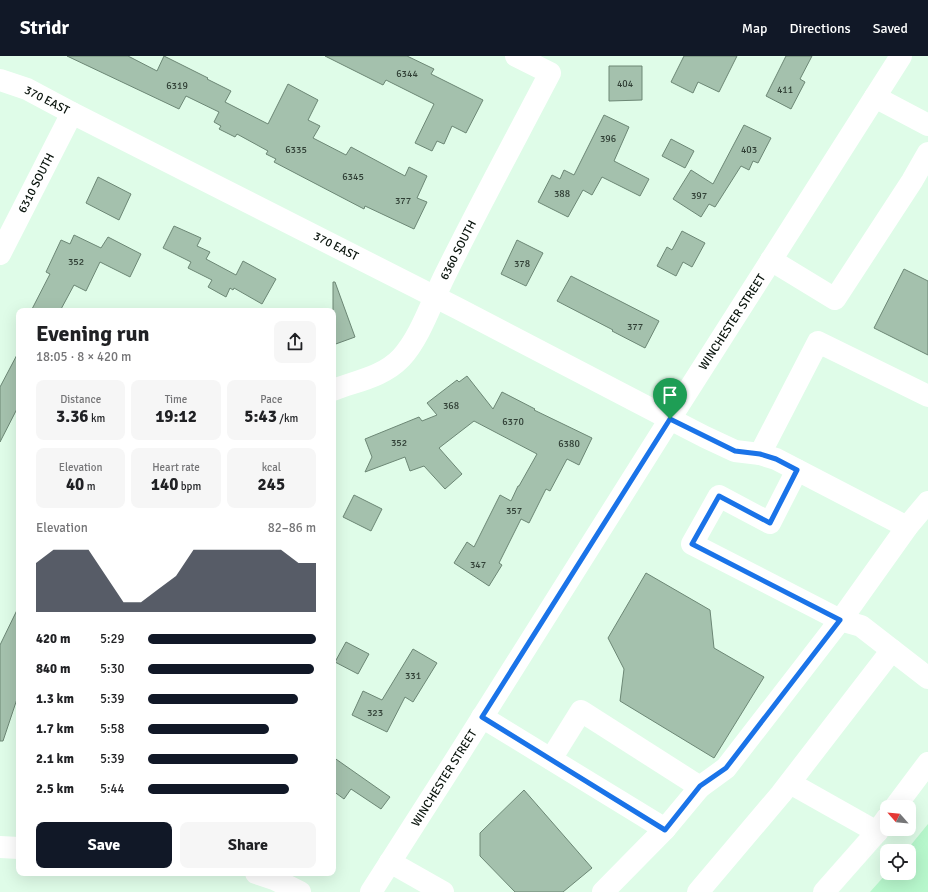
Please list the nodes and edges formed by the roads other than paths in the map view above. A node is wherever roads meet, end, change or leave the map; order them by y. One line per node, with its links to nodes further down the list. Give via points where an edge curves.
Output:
1 (516, 56): 11 (street, 6360 SOUTH, via 550,73)
2 (901, 56): 4 (street, WINCHESTER STREET)
3 (0, 80): 5 (street, 370 EAST, via 27,89)
4 (875, 97): 6 (street); 10 (street, WINCHESTER STREET)
5 (72, 113): 9 (street, 6310 SOUTH); 11 (street, 370 EAST)
6 (928, 125)
7 (928, 153): 8 (street)
8 (921, 180): 10 (street, via 835,299)
9 (0, 254)
10 (771, 260): 14 (street, WINCHESTER STREET)
11 (435, 296): 12 (street, 6360 SOUTH, via 412,343 400,358 389,368 370,378); 14 (street, 370 EAST)
12 (336, 389)
13 (928, 396): 15 (street, via 818,342)
14 (670, 419): 15 (street, 370 EAST, via 735,451); 22 (street, WINCHESTER STREET)
15 (760, 454): 16 (street, 370 EAST)
16 (797, 470): 18 (street, 370 EAST); 19 (street, via 770,523 719,496 692,544)
17 (928, 502): 18 (street)
18 (906, 527): 19 (street)
19 (840, 620): 20 (street, via 861,626); 26 (street, via 726,768)
20 (892, 650): 21 (street); 25 (street)
21 (928, 678)
22 (482, 717): 23 (street); 33 (street, WINCHESTER STREET)
23 (551, 759): 26 (street, via 581,711); 30 (street)
24 (928, 763): 27 (street)
25 (790, 783): 28 (street); 39 (street)
26 (700, 786): 30 (street)
27 (900, 800)
28 (880, 824)
29 (880, 827): 40 (street)
30 (665, 830): 38 (street)
31 (0, 847): 32 (street)
32 (16, 848)
33 (390, 862): 36 (street, WINCHESTER STREET); 37 (street)
34 (265, 876): 35 (street)
35 (300, 892)
36 (371, 892)
37 (444, 892)
38 (603, 892)
39 (698, 892)
40 (824, 892)

